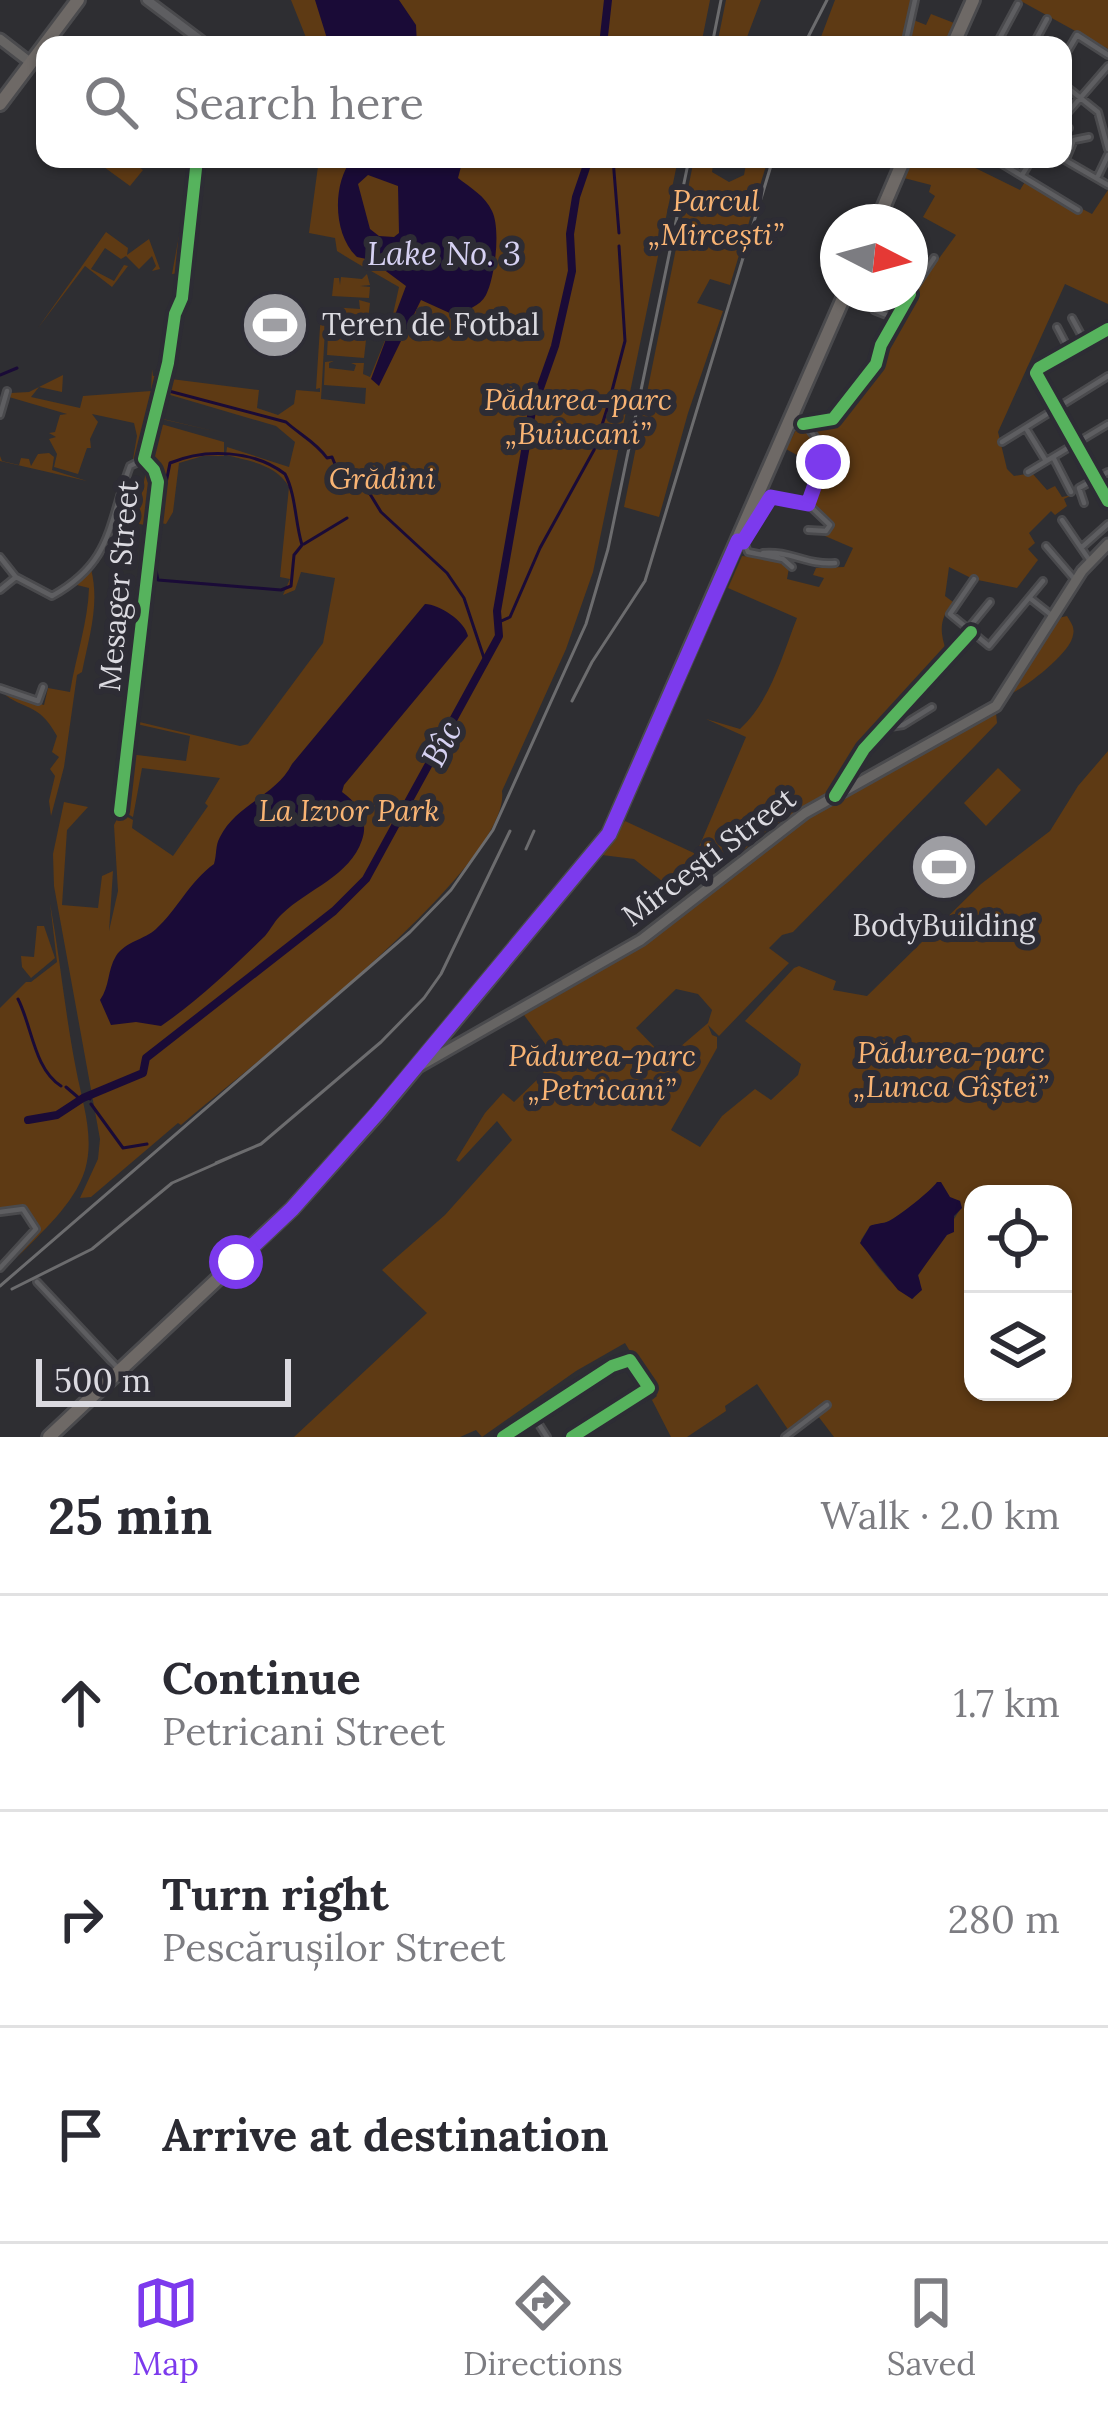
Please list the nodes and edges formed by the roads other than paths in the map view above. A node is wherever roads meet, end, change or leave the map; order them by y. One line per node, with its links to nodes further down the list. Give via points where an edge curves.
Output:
1 (77, 0): 7 (main road)
2 (147, 0): 8 (street)
3 (915, 0): 9 (street)
4 (973, 0): 10 (main road)
5 (1018, 4): 11 (street)
6 (1047, 20): 12 (street)
7 (51, 36)
8 (194, 36)
9 (906, 36)
10 (957, 36)
11 (997, 36)
12 (1038, 36)
13 (0, 39): 17 (main road)
14 (1072, 42): 15 (street, via 1076,35)
15 (1108, 55)
16 (36, 57): 17 (main road)
17 (32, 63): 21 (main road)
18 (1108, 66): 20 (street)
19 (1072, 90): 20 (street)
20 (1082, 96): 22 (street); 25 (street, via 1102,119)
21 (0, 104)
22 (1072, 112)
23 (1089, 137): 24 (street)
24 (1072, 144)
25 (1108, 152): 32 (street)
26 (1072, 164): 32 (street)
27 (196, 168): 56 (street, Mesager Street, via 182,298)
28 (900, 168): 34 (main road)
29 (1010, 168): 31 (street)
30 (1026, 168): 31 (street)
31 (1022, 175): 35 (street)
32 (1097, 178): 33 (street)
33 (1108, 185)
34 (885, 204)
35 (1078, 210)
36 (934, 258): 37 (street)
37 (928, 267)
38 (838, 312): 52 (main road)
39 (879, 312): 41 (street)
40 (898, 312): 41 (street)
41 (894, 318): 52 (street, via 876,364 831,421)
42 (1072, 318): 45 (street)
43 (1057, 327): 46 (street)
44 (1106, 333): 45 (street)
45 (1085, 342): 46 (street)
46 (1070, 350): 49 (street, via 1036,370)
47 (1108, 376): 49 (street)
48 (7, 391): 50 (street)
49 (1054, 407): 53 (street); 55 (street)
50 (0, 415)
51 (1108, 424): 55 (street)
52 (795, 426): 64 (street, via 826,454); 68 (main road)
53 (1026, 429): 54 (street); 57 (street)
54 (1002, 442)
55 (1075, 443): 57 (street); 60 (street)
56 (144, 459): 77 (street, via 128,471 92,567 52,596); 91 (street, Mesager Street, via 158,482)
57 (1049, 459): 58 (street); 61 (street)
58 (1028, 472)
59 (1108, 472): 60 (street)
60 (1096, 479): 62 (street); 63 (street, via 1078,490)
61 (1072, 492)
62 (1108, 501)
63 (1084, 503)
64 (808, 504): 67 (street, via 830,525); 68 (street, via 771,497)
65 (1062, 520): 71 (street)
66 (1108, 524): 71 (street)
67 (808, 530)
68 (741, 541): 72 (street, via 748,552); 92 (main road, via 609,834)
69 (1108, 544): 74 (main road, Mircești Street)
70 (1046, 545): 80 (street)
71 (1081, 548): 74 (street)
72 (763, 553): 75 (street); 76 (street)
73 (0, 556): 77 (street)
74 (1090, 561): 80 (main road, Mircești Street)
75 (835, 563)
76 (792, 567)
77 (16, 577): 81 (street)
78 (974, 579): 85 (street, via 950,612)
79 (1042, 580): 82 (street)
80 (1076, 581): 84 (main road, Mircești Street)
81 (0, 590)
82 (1030, 598): 84 (street); 85 (street, via 989,646)
83 (990, 602): 85 (street)
84 (1054, 619): 90 (main road, Mircești Street, via 996,706)
85 (969, 630): 89 (street)
86 (43, 687): 87 (street, via 40,701)
87 (0, 688)
88 (932, 707): 89 (street)
89 (883, 728): 90 (street)
90 (835, 796): 92 (main road, Mircești Street, via 630,947)
91 (120, 811)
92 (409, 1072): 96 (main road, via 278,1224)
93 (0, 1212): 94 (street, via 23,1209 36,1229)
94 (0, 1268)
95 (37, 1282): 96 (street)
96 (120, 1370): 99 (main road)
97 (827, 1405): 103 (street)
98 (535, 1418): 100 (street); 101 (street); 102 (street, via 630,1360 650,1388)
99 (49, 1437)
100 (502, 1437)
101 (547, 1437)
102 (572, 1437)
103 (785, 1437)

